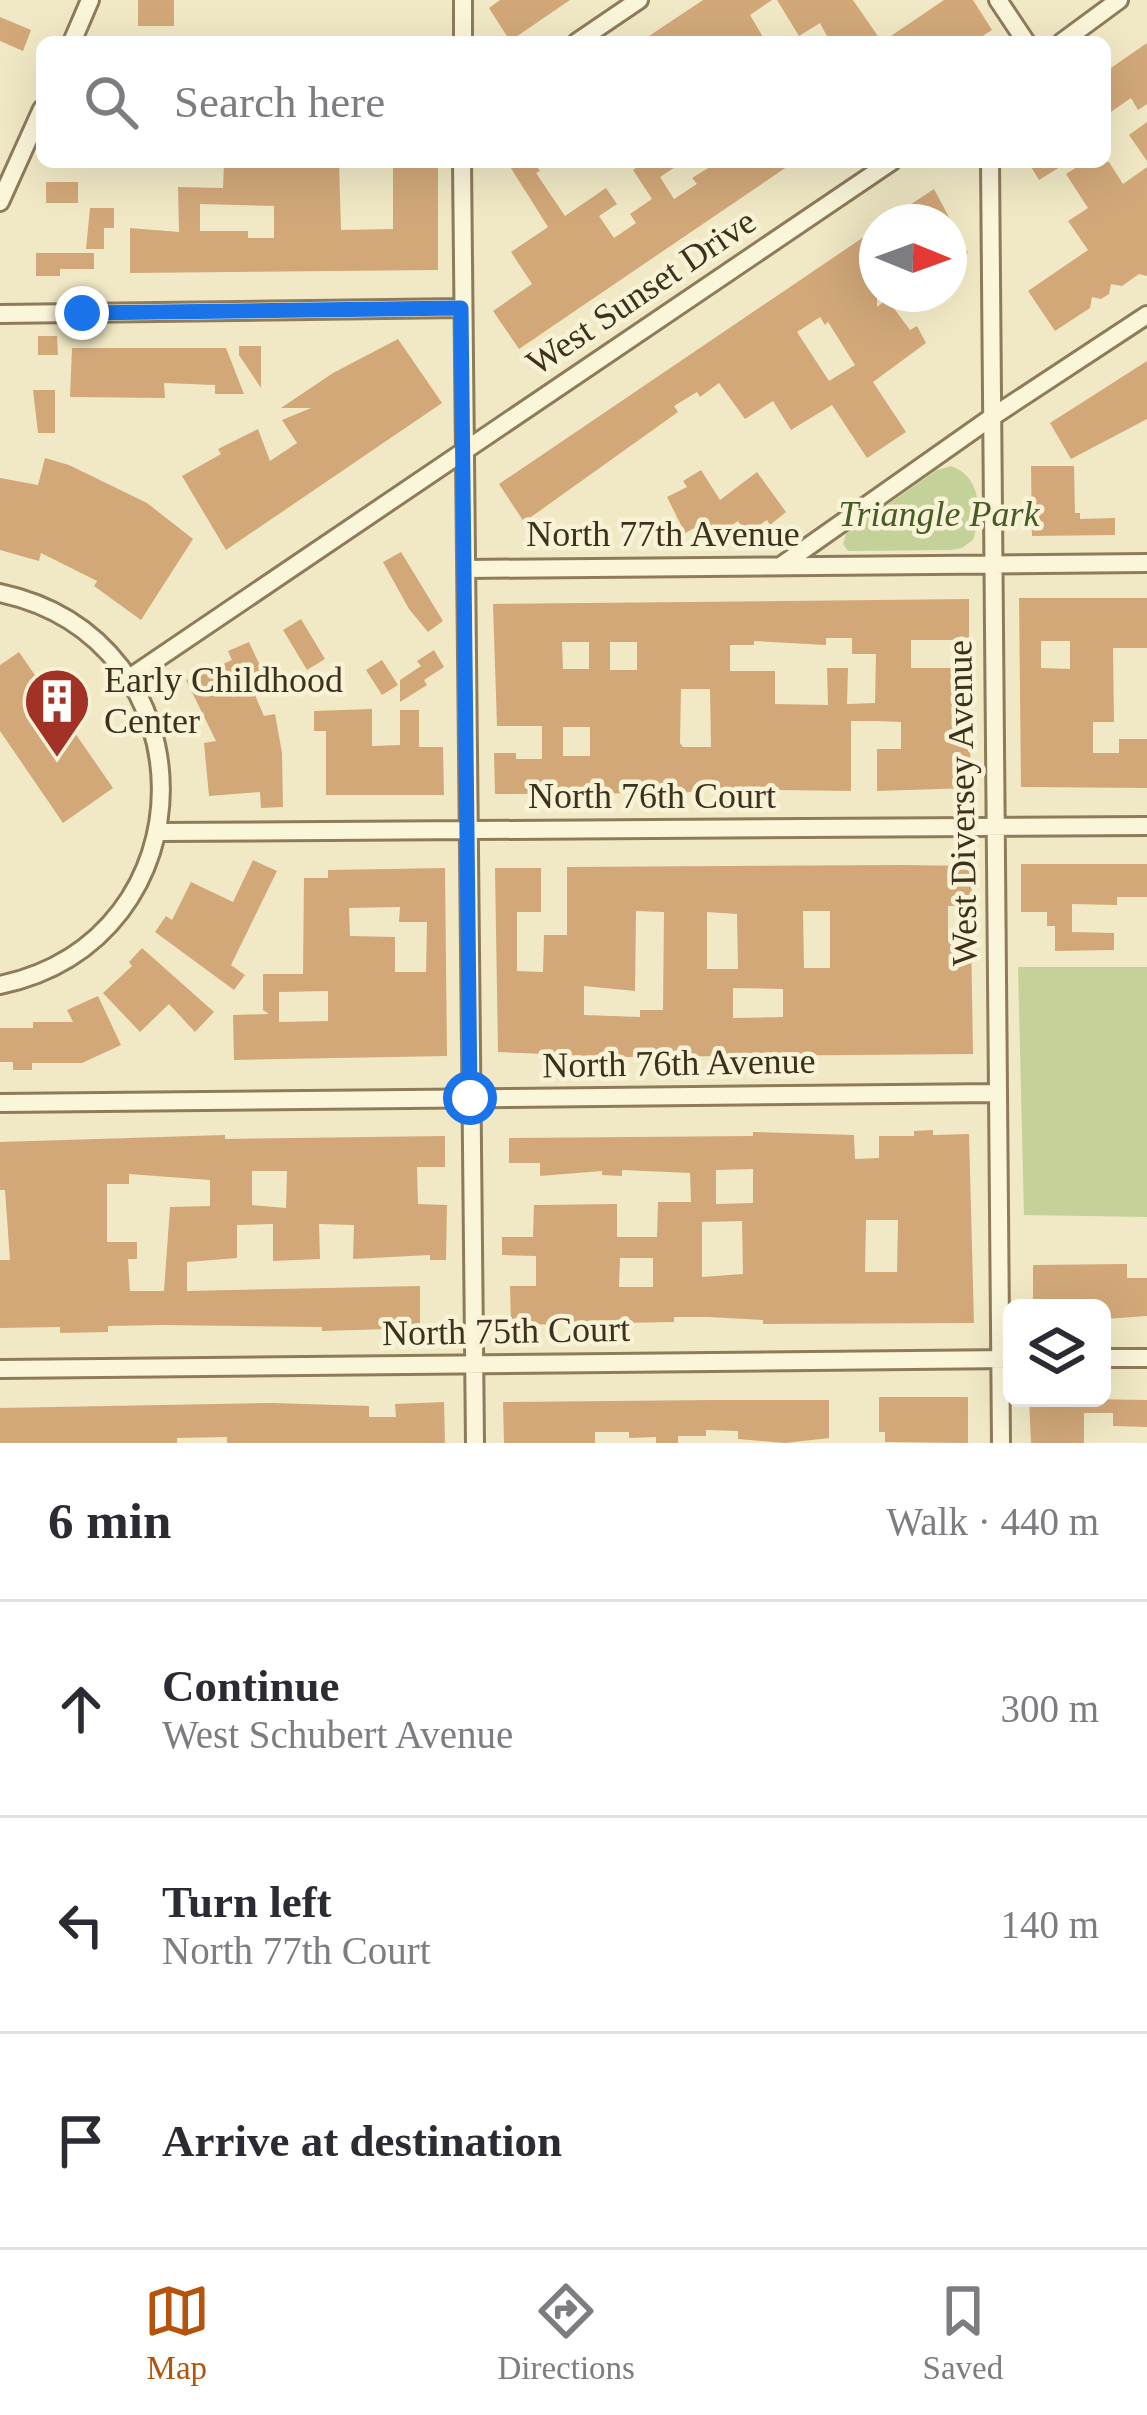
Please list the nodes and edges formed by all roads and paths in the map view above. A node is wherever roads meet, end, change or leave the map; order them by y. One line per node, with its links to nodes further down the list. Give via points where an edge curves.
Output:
1 (90, 0): 6 (street)
2 (463, 0): 7 (street)
3 (639, 0): 8 (street)
4 (998, 0): 9 (street)
5 (1119, 0): 10 (street)
6 (75, 36)
7 (463, 36)
8 (586, 36)
9 (1022, 36)
10 (1070, 36)
11 (36, 122): 15 (street)
12 (462, 168): 16 (street)
13 (882, 168): 20 (street, West Sunset Drive)
14 (990, 168): 19 (street, West Diversey Avenue)
15 (0, 202)
16 (461, 308): 17 (street); 20 (street)
17 (0, 314)
18 (1147, 315): 19 (street)
19 (992, 417): 22 (street, West Diversey Avenue); 23 (street)
20 (464, 452): 24 (street); 26 (street, West Sunset Drive)
21 (1147, 563): 22 (street, North 77th Avenue)
22 (993, 564): 23 (street, North 77th Avenue); 28 (street, West Diversey Avenue)
23 (781, 566): 24 (street, North 77th Avenue)
24 (467, 569): 29 (street)
25 (0, 592): 26 (street, via 69,620)
26 (129, 677): 30 (street, via 158,747)
27 (1147, 826): 28 (street, North 76th Court)
28 (995, 827): 29 (street, North 76th Court); 32 (street, West Diversey Avenue)
29 (470, 831): 30 (street, North 76th Court); 33 (street)
30 (158, 832): 31 (street, via 137,885 103,931 57,965)
31 (0, 985)
32 (998, 1093): 33 (street, North 76th Avenue); 35 (street, West Diversey Avenue)
33 (470, 1098): 34 (street, North 76th Avenue); 39 (street)
34 (0, 1103)
35 (1004, 1299)
36 (1111, 1358): 37 (street)
37 (1147, 1358)
38 (1003, 1359): 39 (street, North 75th Court)
39 (474, 1364): 40 (street, North 75th Court); 42 (street)
40 (0, 1369)
41 (1003, 1407): 43 (street, West Diversey Avenue)
42 (475, 1443)
43 (1001, 1443)

